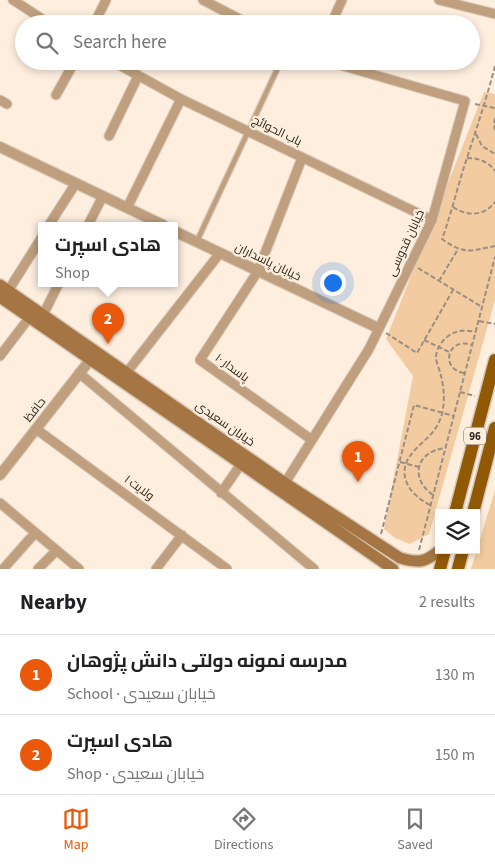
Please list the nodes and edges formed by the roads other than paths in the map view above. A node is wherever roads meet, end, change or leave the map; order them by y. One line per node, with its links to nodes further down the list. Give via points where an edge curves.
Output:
1 (13, 0): 8 (street)
2 (106, 0): 9 (street)
3 (203, 0): 6 (street)
4 (342, 0): 11 (street)
5 (439, 0): 7 (street)
6 (221, 4): 10 (street)
7 (495, 14)
8 (36, 15)
9 (98, 15)
10 (236, 15)
11 (335, 15)
12 (70, 70): 17 (street)
13 (128, 70): 16 (street, باب الحوائج)
14 (277, 70): 19 (lane)
15 (357, 70): 26 (street, خیابان قدوسی, via 465,101)
16 (138, 76): 18 (street, باب الحوائج); 20 (street)
17 (56, 95)
18 (181, 99): 19 (street, باب الحوائج); 25 (street)
19 (248, 132): 22 (street, باب الحوائج); 31 (lane)
20 (109, 136)
21 (0, 147): 23 (street)
22 (302, 158): 26 (street, باب الحوائج); 34 (street)
23 (76, 183): 24 (street); 27 (street)
24 (103, 196): 25 (street); 28 (street)
25 (127, 208): 29 (street)
26 (432, 220): 39 (street, خیابان قدوسی)
27 (51, 222)
28 (90, 222)
29 (155, 222)
30 (178, 233): 31 (street, خیابان پاسداران)
31 (197, 242): 33 (street, خیابان پاسداران)
32 (38, 243): 36 (street)
33 (220, 252): 34 (street, خیابان پاسداران); 43 (street)
34 (258, 271): 39 (street, خیابان پاسداران); 47 (street, پاسدار ۱۰, via 200,360)
35 (57, 287): 37 (street)
36 (3, 291): 37 (main road, خیابان سعیدی); 38 (main road, خیابان سعیدی)
37 (43, 315): 43 (main road, خیابان سعیدی)
38 (29, 318): 40 (street); 41 (main road, خیابان سعیدی)
39 (378, 328): 47 (street, خیابان قدوسی, via 369,349)
40 (0, 356)
41 (90, 360): 44 (street, حافظ); 48 (main road, خیابان سعیدی)
42 (495, 360): 53 (main road, 96)
43 (127, 372): 50 (main road, خیابان سعیدی)
44 (79, 373): 46 (street, حافظ); 51 (street)
45 (495, 428): 54 (main road, 96)
46 (36, 429): 49 (street, حافظ); 56 (street, ولایت ۱)
47 (312, 440): 50 (street, خیابان قدوسی)
48 (242, 464): 50 (main road, خیابان سعیدی); 51 (street)
49 (0, 474)
50 (283, 487): 58 (main road, خیابان سعیدی, via 400,558 416,562); 67 (main road, خیابان سعیدی)
51 (221, 493): 66 (street)
52 (0, 503): 55 (street)
53 (456, 509)
54 (474, 509)
55 (35, 533): 57 (street); 61 (street)
56 (182, 535): 64 (street); 65 (street, ولایت ۱)
57 (56, 550): 62 (street); 63 (street)
58 (436, 554)
59 (444, 554): 68 (main road)
60 (462, 554): 69 (main road)
61 (4, 568)
62 (38, 569)
63 (79, 569)
64 (156, 569)
65 (227, 569)
66 (314, 569)
67 (393, 569)
68 (440, 569)
69 (458, 569)

